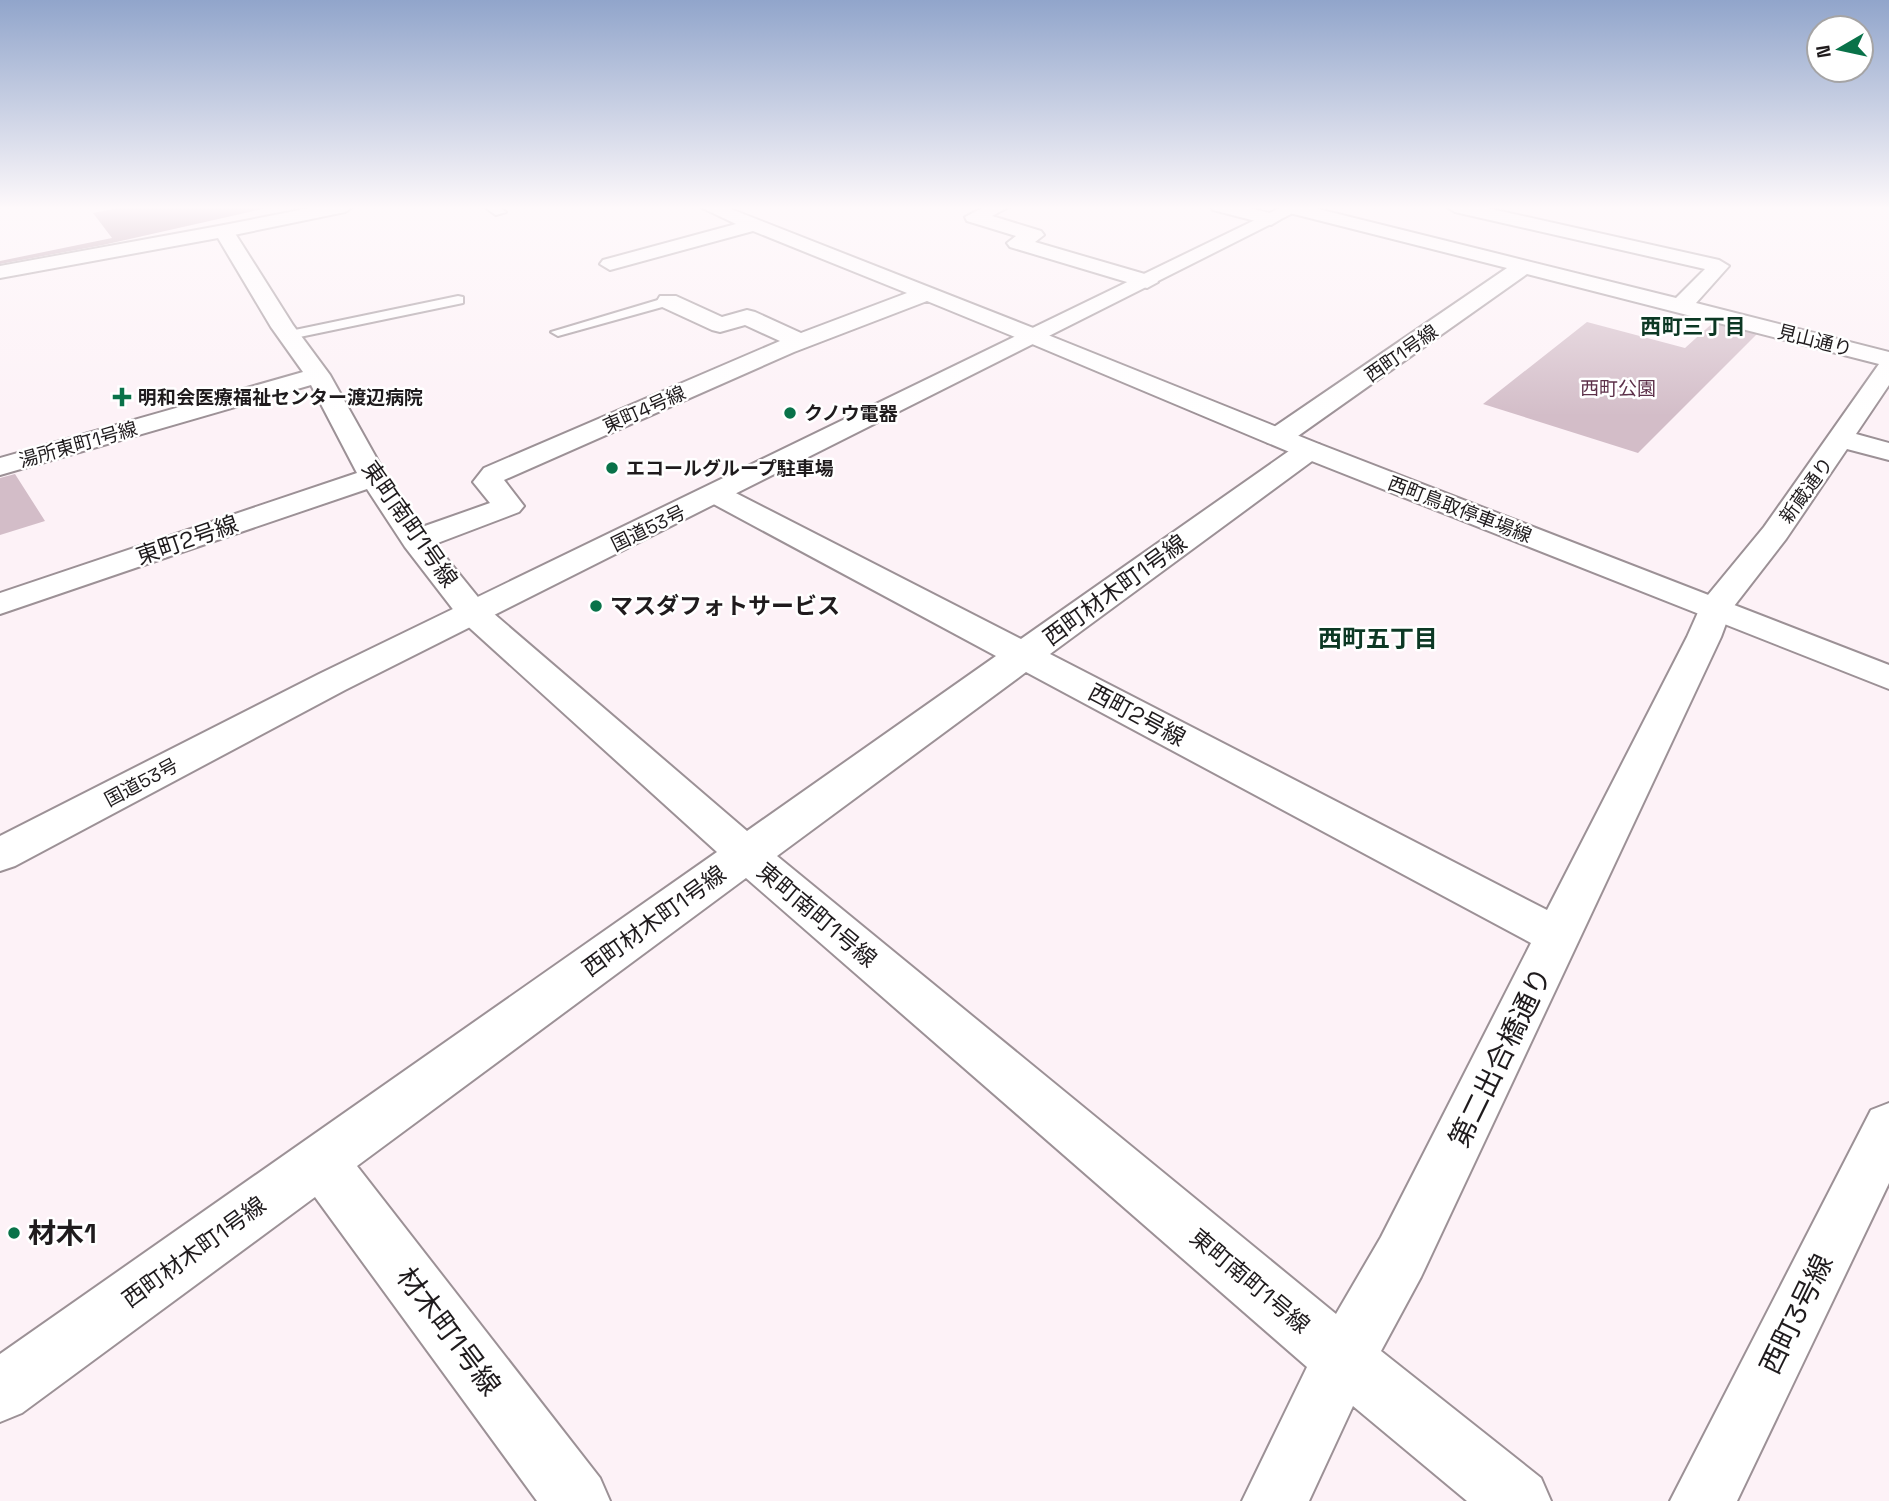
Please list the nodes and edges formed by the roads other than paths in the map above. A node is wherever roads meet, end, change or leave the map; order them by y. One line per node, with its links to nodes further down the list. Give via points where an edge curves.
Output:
1 (252, 276): 14 (main road, 東町南町1号線)
2 (882, 276): 9 (main road, 西町鳥取停車場線)
3 (1127, 276): 8 (main road)
4 (1159, 276): 8 (main road, 国道53号)
5 (1511, 276): 21 (main road, 西町1号線)
6 (1560, 276): 12 (main road, 見山通り)
7 (1709, 276): 12 (main road)
8 (1147, 282): 15 (main road, 国道53号)
9 (926, 294): 15 (main road, 西町鳥取停車場線); 16 (main road, 東町4号線)
10 (458, 300): 14 (lane)
11 (668, 301): 13 (lane); 16 (main road, via 720,325 747,317)
12 (1681, 306): 17 (main road, 見山通り)
13 (558, 332)
14 (289, 335): 19 (main road, 東町南町1号線)
15 (1032, 336): 21 (main road, 西町鳥取停車場線); 25 (main road, 国道53号)
16 (800, 342): 26 (main road, 東町4号線, via 494,474 487,482 509,506)
17 (1889, 359)
18 (1889, 367): 20 (main road, 新蔵通り)
19 (318, 375): 23 (main road, 湯所東町1号線); 24 (main road, 東町南町1号線)
20 (1842, 439): 22 (main road); 28 (main road, 新蔵通り)
21 (1294, 444): 28 (main road, 西町鳥取停車場線); 30 (main road, 西町材木町1号線)
22 (1889, 452)
23 (0, 467)
24 (373, 477): 26 (main road, 東町南町1号線); 27 (main road, 東町2号線)
25 (716, 494): 29 (main road, 国道53号); 30 (main road, 西町2号線)
26 (416, 540): 29 (main road, 東町南町1号線)
27 (0, 604)
28 (1715, 608): 31 (main road, 西町鳥取停車場線); 34 (main road, 第二出合橋通り)
29 (474, 614): 32 (main road, 東町南町1号線); 33 (main road, 国道53号, via 332,682)
30 (1024, 655): 32 (main road, 西町材木町1号線); 34 (main road, 西町2号線)
31 (1889, 678)
32 (746, 854): 36 (main road, 西町材木町1号線); 37 (main road, 東町南町1号線)
33 (0, 855)
34 (1559, 937): 37 (main road, 第二出合橋通り, via 1401,1257)
35 (1889, 1127): 42 (main road, 西町3号線)
36 (321, 1162): 38 (main road, 西町材木町1号線); 39 (main road, 材木町1号線)
37 (1343, 1359): 40 (main road, 第二出合橋通り); 41 (main road, 東町南町1号線)
38 (0, 1391)
39 (577, 1501)
40 (1275, 1501)
41 (1518, 1501)
42 (1703, 1501)

